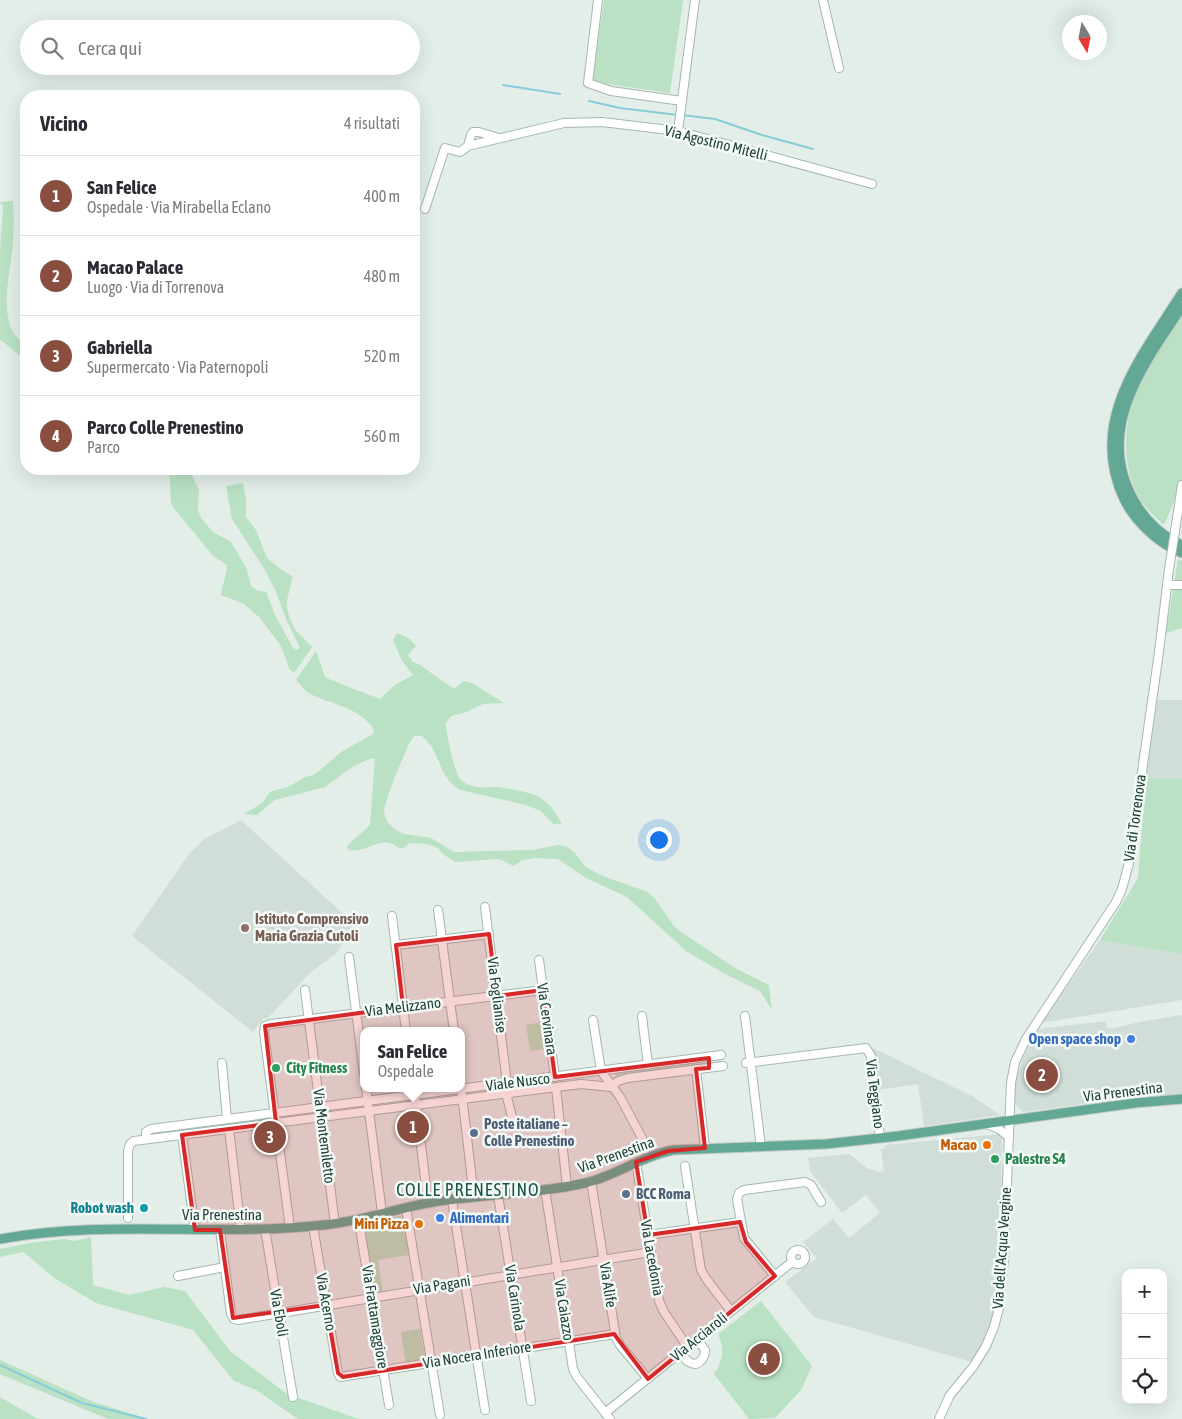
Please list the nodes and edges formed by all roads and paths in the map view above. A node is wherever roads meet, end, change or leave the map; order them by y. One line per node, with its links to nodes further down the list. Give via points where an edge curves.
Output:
1 (598, 0): 5 (street, via 588,83 612,91)
2 (695, 0): 5 (street)
3 (823, 0): 4 (street)
4 (839, 68)
5 (682, 102): 6 (street)
6 (679, 127): 7 (street, Via Agostino Mitelli, via 580,122); 9 (street, Via Agostino Mitelli)
7 (499, 138): 8 (street, Via Agostino Mitelli); 8 (street, Via Agostino Mitelli, via 475,132)
8 (468, 146): 10 (street, via 460,152 445,148)
9 (872, 184)
10 (425, 210)
11 (1182, 293): 17 (main road, via 1128,382 1116,413 1111,443 1115,474 1127,504 1148,530)
12 (1182, 307): 16 (main road, via 1132,390 1122,419 1119,446 1122,472 1137,505 1156,528)
13 (1182, 485): 14 (street, Via di Torrenova)
14 (1178, 509): 15 (street); 18 (street, Via di Torrenova, bridge)
15 (1182, 519)
16 (1182, 545)
17 (1182, 553)
18 (1167, 585): 19 (street); 69 (street, Via di Torrenova, via 1125,880 1113,906 1021,1049 1011,1078)
19 (1182, 585)
20 (485, 907): 23 (street, Via Foglianise)
21 (438, 910): 24 (street)
22 (392, 916): 25 (street)
23 (489, 934): 24 (street); 30 (street, Via Foglianise)
24 (442, 940): 25 (street); 31 (street)
25 (396, 945): 32 (street)
26 (349, 957): 33 (street)
27 (539, 960): 29 (street, Via Cervinara)
28 (305, 990): 36 (street, Via Montemiletto)
29 (542, 990): 30 (street, Via Melizzano); 50 (street, Via Cervinara)
30 (497, 996): 31 (street, Via Melizzano); 51 (street, Via Foglianise)
31 (450, 1002): 32 (street, Via Melizzano); 39 (street)
32 (403, 1007): 33 (street, Via Melizzano); 38 (street)
33 (356, 1013): 36 (street, Via Melizzano); 40 (street)
34 (642, 1016): 45 (street)
35 (745, 1016): 44 (street)
36 (309, 1019): 64 (street, Via Montemiletto); 66 (street, Via Melizzano, via 265,1026)
37 (594, 1020): 49 (street)
38 (406, 1027)
39 (453, 1027)
40 (360, 1043)
41 (721, 1055): 42 (street, Viale Nusco)
42 (706, 1057): 45 (street, Viale Nusco); 47 (street, via 711,1061)
43 (222, 1063): 68 (street)
44 (748, 1063): 76 (street, Via Teggiano, via 868,1049); 79 (street)
45 (648, 1065): 49 (street, Viale Nusco)
46 (723, 1066): 47 (street)
47 (709, 1068): 48 (street)
48 (696, 1069): 52 (street, via 628,1078); 78 (street)
49 (601, 1071): 50 (street, Viale Nusco); 52 (street)
50 (555, 1077): 51 (street, Viale Nusco)
51 (507, 1083): 53 (street, Viale Nusco)
52 (611, 1087): 54 (street, Viale Nusco, via 587,1084); 80 (street)
53 (465, 1088)
54 (556, 1088): 59 (street, Viale Nusco); 84 (street)
55 (367, 1092): 62 (street)
56 (409, 1092): 62 (street, Viale Nusco)
57 (414, 1092): 63 (street)
58 (461, 1092): 60 (street)
59 (506, 1094): 60 (street, Viale Nusco); 72 (street)
60 (462, 1099): 63 (street, Viale Nusco); 87 (street)
61 (1182, 1099): 69 (main road, Via Prenestina)
62 (368, 1101): 64 (street, Viale Nusco); 65 (street)
63 (416, 1104): 65 (street, Viale Nusco); 90 (street)
64 (321, 1107): 66 (street, Viale Nusco); 67 (street, Via Montemiletto)
65 (370, 1110): 67 (street, Viale Nusco); 92 (street)
66 (274, 1112): 68 (street, Viale Nusco); 70 (street)
67 (322, 1116): 70 (street, Viale Nusco); 95 (street, Via Montemiletto)
68 (228, 1119): 77 (street, Viale Nusco, via 151,1129 146,1132)
69 (1010, 1121): 71 (main road, Via Prenestina); 75 (street, Via dell'Acqua Vergine)
70 (276, 1122): 73 (street, Viale Nusco); 97 (street)
71 (988, 1124): 75 (street); 76 (main road, Via Prenestina)
72 (514, 1125)
73 (229, 1129): 74 (street, Viale Nusco); 103 (street)
74 (182, 1135): 77 (street, Viale Nusco); 101 (street)
75 (1009, 1137): 137 (street, Via dell'Acqua Vergine, via 1004,1271 996,1322 984,1350 953,1390)
76 (880, 1138): 79 (main road, Via Prenestina)
77 (146, 1139): 93 (street, Viale Nusco, via 130,1144 128,1151)
78 (704, 1148): 79 (main road, Via Prenestina); 80 (main road, Via Prenestina)
79 (761, 1148)
80 (647, 1153): 81 (main road, Via Prenestina)
81 (636, 1162): 83 (main road, Via Prenestina); 104 (street, Via Lacedonia)
82 (685, 1166): 100 (street)
83 (591, 1181): 84 (main road, Via Prenestina); 107 (street, Via Alife)
84 (567, 1186): 85 (main road, Via Prenestina)
85 (545, 1189): 86 (main road, Via Prenestina); 110 (street, Via Caiazzo)
86 (498, 1195): 87 (main road, Via Prenestina); 111 (street, Via Carinola)
87 (474, 1198): 88 (main road, Via Prenestina)
88 (452, 1200): 90 (main road, Via Prenestina); 114 (street)
89 (821, 1202): 94 (street, via 807,1182 744,1190 738,1196)
90 (428, 1203): 91 (main road, Via Prenestina)
91 (406, 1208): 92 (main road, Via Prenestina); 115 (street)
92 (382, 1213): 95 (main road, Via Prenestina)
93 (128, 1218)
94 (740, 1222): 100 (street); 113 (street, via 745,1240)
95 (335, 1224): 96 (main road, Via Prenestina)
96 (313, 1226): 97 (main road, Via Prenestina); 117 (street, Via Acerno)
97 (290, 1228): 98 (main road, Via Prenestina)
98 (265, 1229): 103 (main road, Via Prenestina); 119 (street, Via Eboli)
99 (360, 1229): 116 (street, Via Frattamaggiore)
100 (694, 1229): 104 (street); 118 (street, via 702,1273)
101 (195, 1230): 102 (main road, Via Prenestina); 105 (main road, Via Prenestina, via 69,1231)
102 (220, 1230): 103 (main road, Via Prenestina); 109 (street)
103 (241, 1230)
104 (648, 1236): 106 (street, Via Lacedonia)
105 (0, 1240)
106 (651, 1252): 107 (street, Via Pagani); 123 (street, Via Lacedonia, via 661,1306)
107 (604, 1260): 110 (street, Via Pagani); 120 (street, Via Alife)
108 (792, 1262): 113 (street, Via Acciaroli)
109 (225, 1267): 112 (street); 119 (street, Via Pagani, via 234,1319)
110 (558, 1267): 111 (street, Via Pagani); 122 (street, Via Caiazzo)
111 (511, 1274): 114 (street, Via Pagani); 124 (street, Via Carinola)
112 (178, 1276)
113 (775, 1276): 118 (street, Via Acciaroli)
114 (465, 1282): 115 (street, Via Pagani); 126 (street)
115 (419, 1289): 116 (street, Via Pagani); 127 (street)
116 (372, 1297): 117 (street, Via Pagani); 128 (street, Via Frattamaggiore)
117 (326, 1305): 119 (street, Via Pagani); 129 (street, Via Acerno)
118 (731, 1311): 121 (street, Via Acciaroli)
119 (278, 1313): 131 (street, Via Eboli)
120 (615, 1334): 122 (street, Via Nocera Inferiore); 130 (street, Via Alife)
121 (697, 1338): 123 (street, Via Acciaroli); 125 (street, via 705,1350 701,1361 689,1362)
122 (569, 1341): 124 (street, Via Nocera Inferiore); 136 (street, Via Caiazzo, via 576,1374)
123 (687, 1346): 125 (street, Via Acciaroli)
124 (523, 1348): 126 (street, Via Nocera Inferiore); 132 (street, Via Carinola)
125 (680, 1352): 130 (street, Via Acciaroli)
126 (476, 1356): 127 (street, Via Nocera Inferiore); 134 (street)
127 (431, 1363): 128 (street, Via Nocera Inferiore); 135 (street)
128 (384, 1370): 129 (street, Via Nocera Inferiore); 133 (street, Via Frattamaggiore)
129 (340, 1377)
130 (648, 1379): 136 (street, Via Acciaroli)
131 (293, 1397)
132 (531, 1401)
133 (390, 1405)
134 (485, 1410)
135 (440, 1415)
136 (608, 1416)
137 (939, 1419)

